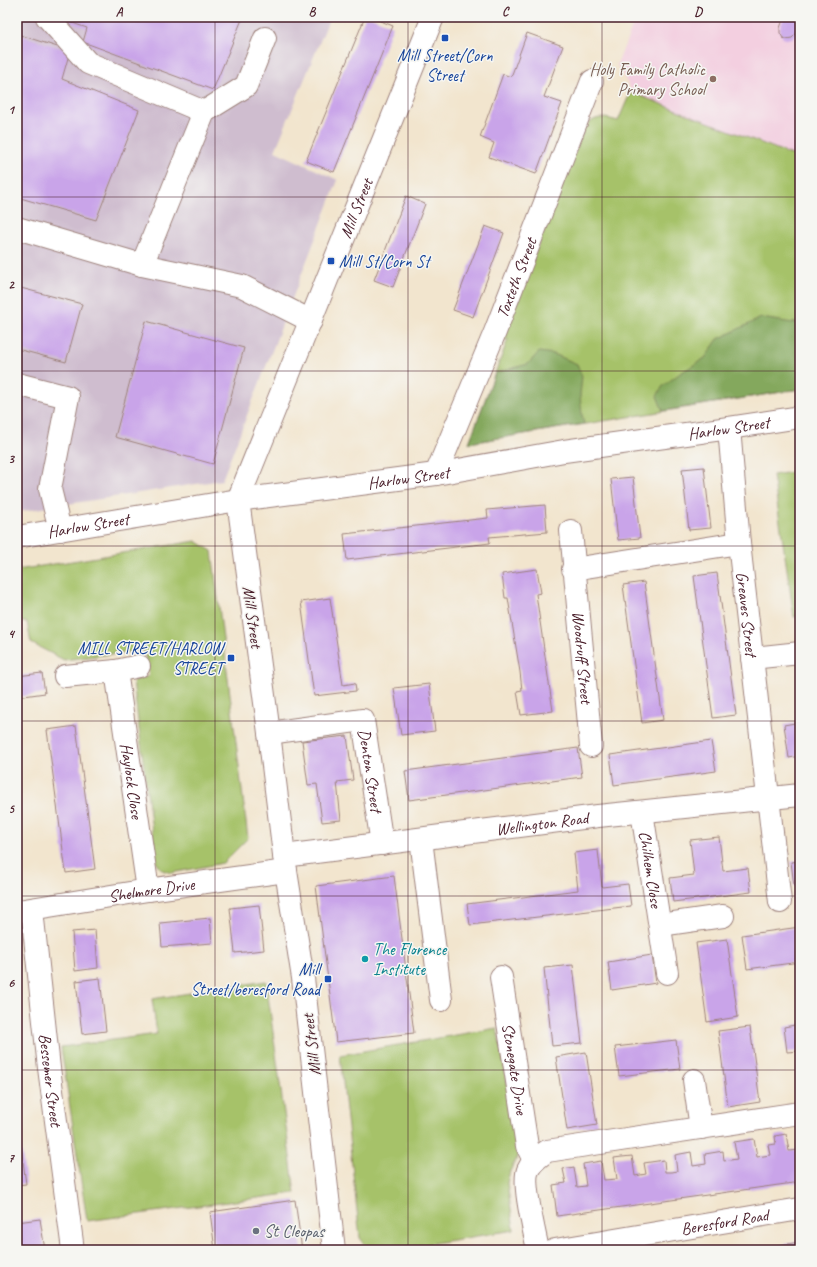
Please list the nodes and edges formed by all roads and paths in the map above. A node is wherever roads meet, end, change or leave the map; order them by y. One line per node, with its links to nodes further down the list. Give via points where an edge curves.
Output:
1 (46, 17): 5 (street, via 88,63)
2 (433, 17): 8 (street, Mill Street)
3 (266, 38): 5 (street, via 246,86)
4 (592, 81): 12 (street, Toxteth Street, via 495,332)
5 (204, 112): 7 (street)
6 (17, 228): 7 (street)
7 (142, 265): 8 (street, via 242,286)
8 (310, 321): 13 (street, Mill Street)
9 (17, 384): 14 (street, via 68,397 50,489)
10 (800, 417): 11 (street, Harlow Street)
11 (729, 428): 12 (street, Harlow Street, via 564,451); 17 (street, Greaves Street)
12 (436, 474): 13 (street, Harlow Street)
13 (238, 500): 14 (street, Harlow Street); 24 (street, Mill Street)
14 (60, 530): 16 (street, Harlow Street)
15 (571, 531): 18 (street, Woodruff Street)
16 (17, 537)
17 (739, 543): 18 (street); 20 (street, Greaves Street)
18 (574, 569): 25 (street, Woodruff Street)
19 (800, 654): 20 (street)
20 (752, 658): 27 (street, Greaves Street)
21 (139, 666): 22 (street)
22 (116, 671): 23 (street); 32 (street, Haylock Close)
23 (65, 676)
24 (269, 733): 30 (street, Denton Street, via 363,720); 31 (street, Mill Street)
25 (591, 746)
26 (800, 795): 27 (street, Wellington Road)
27 (768, 799): 28 (street, Wellington Road); 33 (street, Greaves Street)
28 (642, 812): 29 (street, Wellington Road); 36 (street, Chilhem Close)
29 (421, 839): 30 (street, Wellington Road); 39 (street)
30 (382, 844): 31 (street, Wellington Road)
31 (285, 864): 32 (street, Shelmore Drive); 46 (street, Mill Street, via 303,978)
32 (148, 890): 34 (street, Shelmore Drive)
33 (780, 902)
34 (25, 911): 45 (street, Bessemer Street)
35 (723, 916): 36 (street, Chilhem Close)
36 (660, 925): 37 (street, Chilhem Close)
37 (667, 973)
38 (501, 977): 43 (street, Stonegate Drive, via 527,1146)
39 (441, 1000)
40 (694, 1080): 42 (street)
41 (800, 1113): 42 (street)
42 (701, 1128): 43 (street, via 547,1151)
43 (534, 1160): 47 (street, via 527,1172 527,1188)
44 (800, 1209): 48 (street, Beresford Road)
45 (74, 1250)
46 (334, 1250)
47 (538, 1250)
48 (555, 1250)

